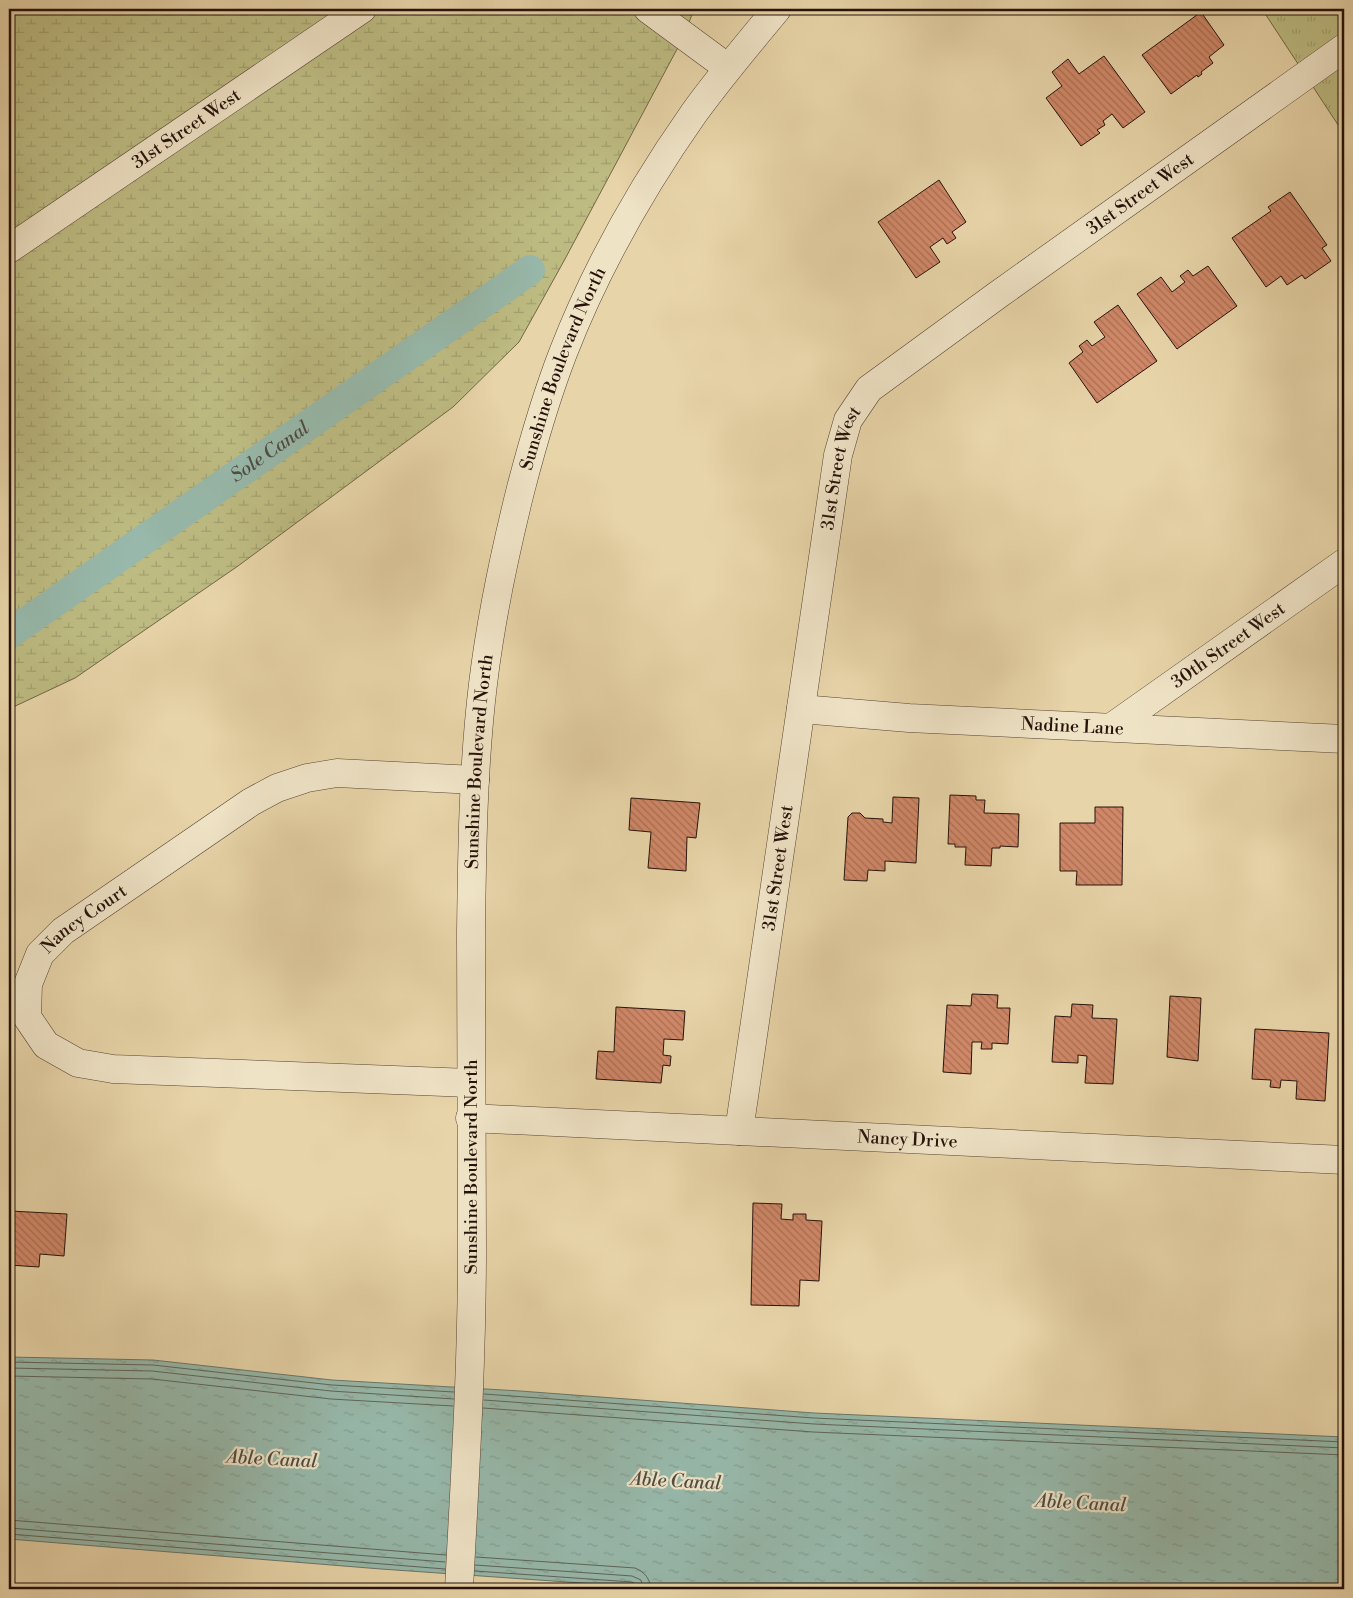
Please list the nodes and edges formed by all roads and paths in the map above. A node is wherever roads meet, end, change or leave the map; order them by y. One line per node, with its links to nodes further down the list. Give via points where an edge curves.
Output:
1 (362, 9): 6 (street, 31st Street West)
2 (648, 9): 5 (street)
3 (777, 9): 5 (street, Sunshine Boulevard North)
4 (1344, 48): 8 (street, 31st Street West, via 869,390 848,420 838,455)
5 (728, 68): 11 (street, Sunshine Boulevard North, via 693,114 638,199 596,277 562,354 535,436 497,592 483,686)
6 (9, 249)
7 (1344, 563): 9 (street, 30th Street West)
8 (801, 709): 9 (street, Nadine Lane, via 908,718); 14 (street, 31st Street West)
9 (1112, 727): 10 (street, Nadine Lane)
10 (1344, 739)
11 (475, 780): 12 (street, Sunshine Boulevard North); 12 (street, Nancy Court, via 337,773 307,778 251,802 64,931 40,954 28,984 27,1017 46,1045 78,1063 113,1069)
12 (470, 1083): 13 (street, Sunshine Boulevard North)
13 (470, 1118): 14 (street, Nancy Drive); 16 (street, Sunshine Boulevard North, via 470,1374)
14 (739, 1131): 15 (street, Nancy Drive)
15 (1344, 1160)
16 (460, 1585)

